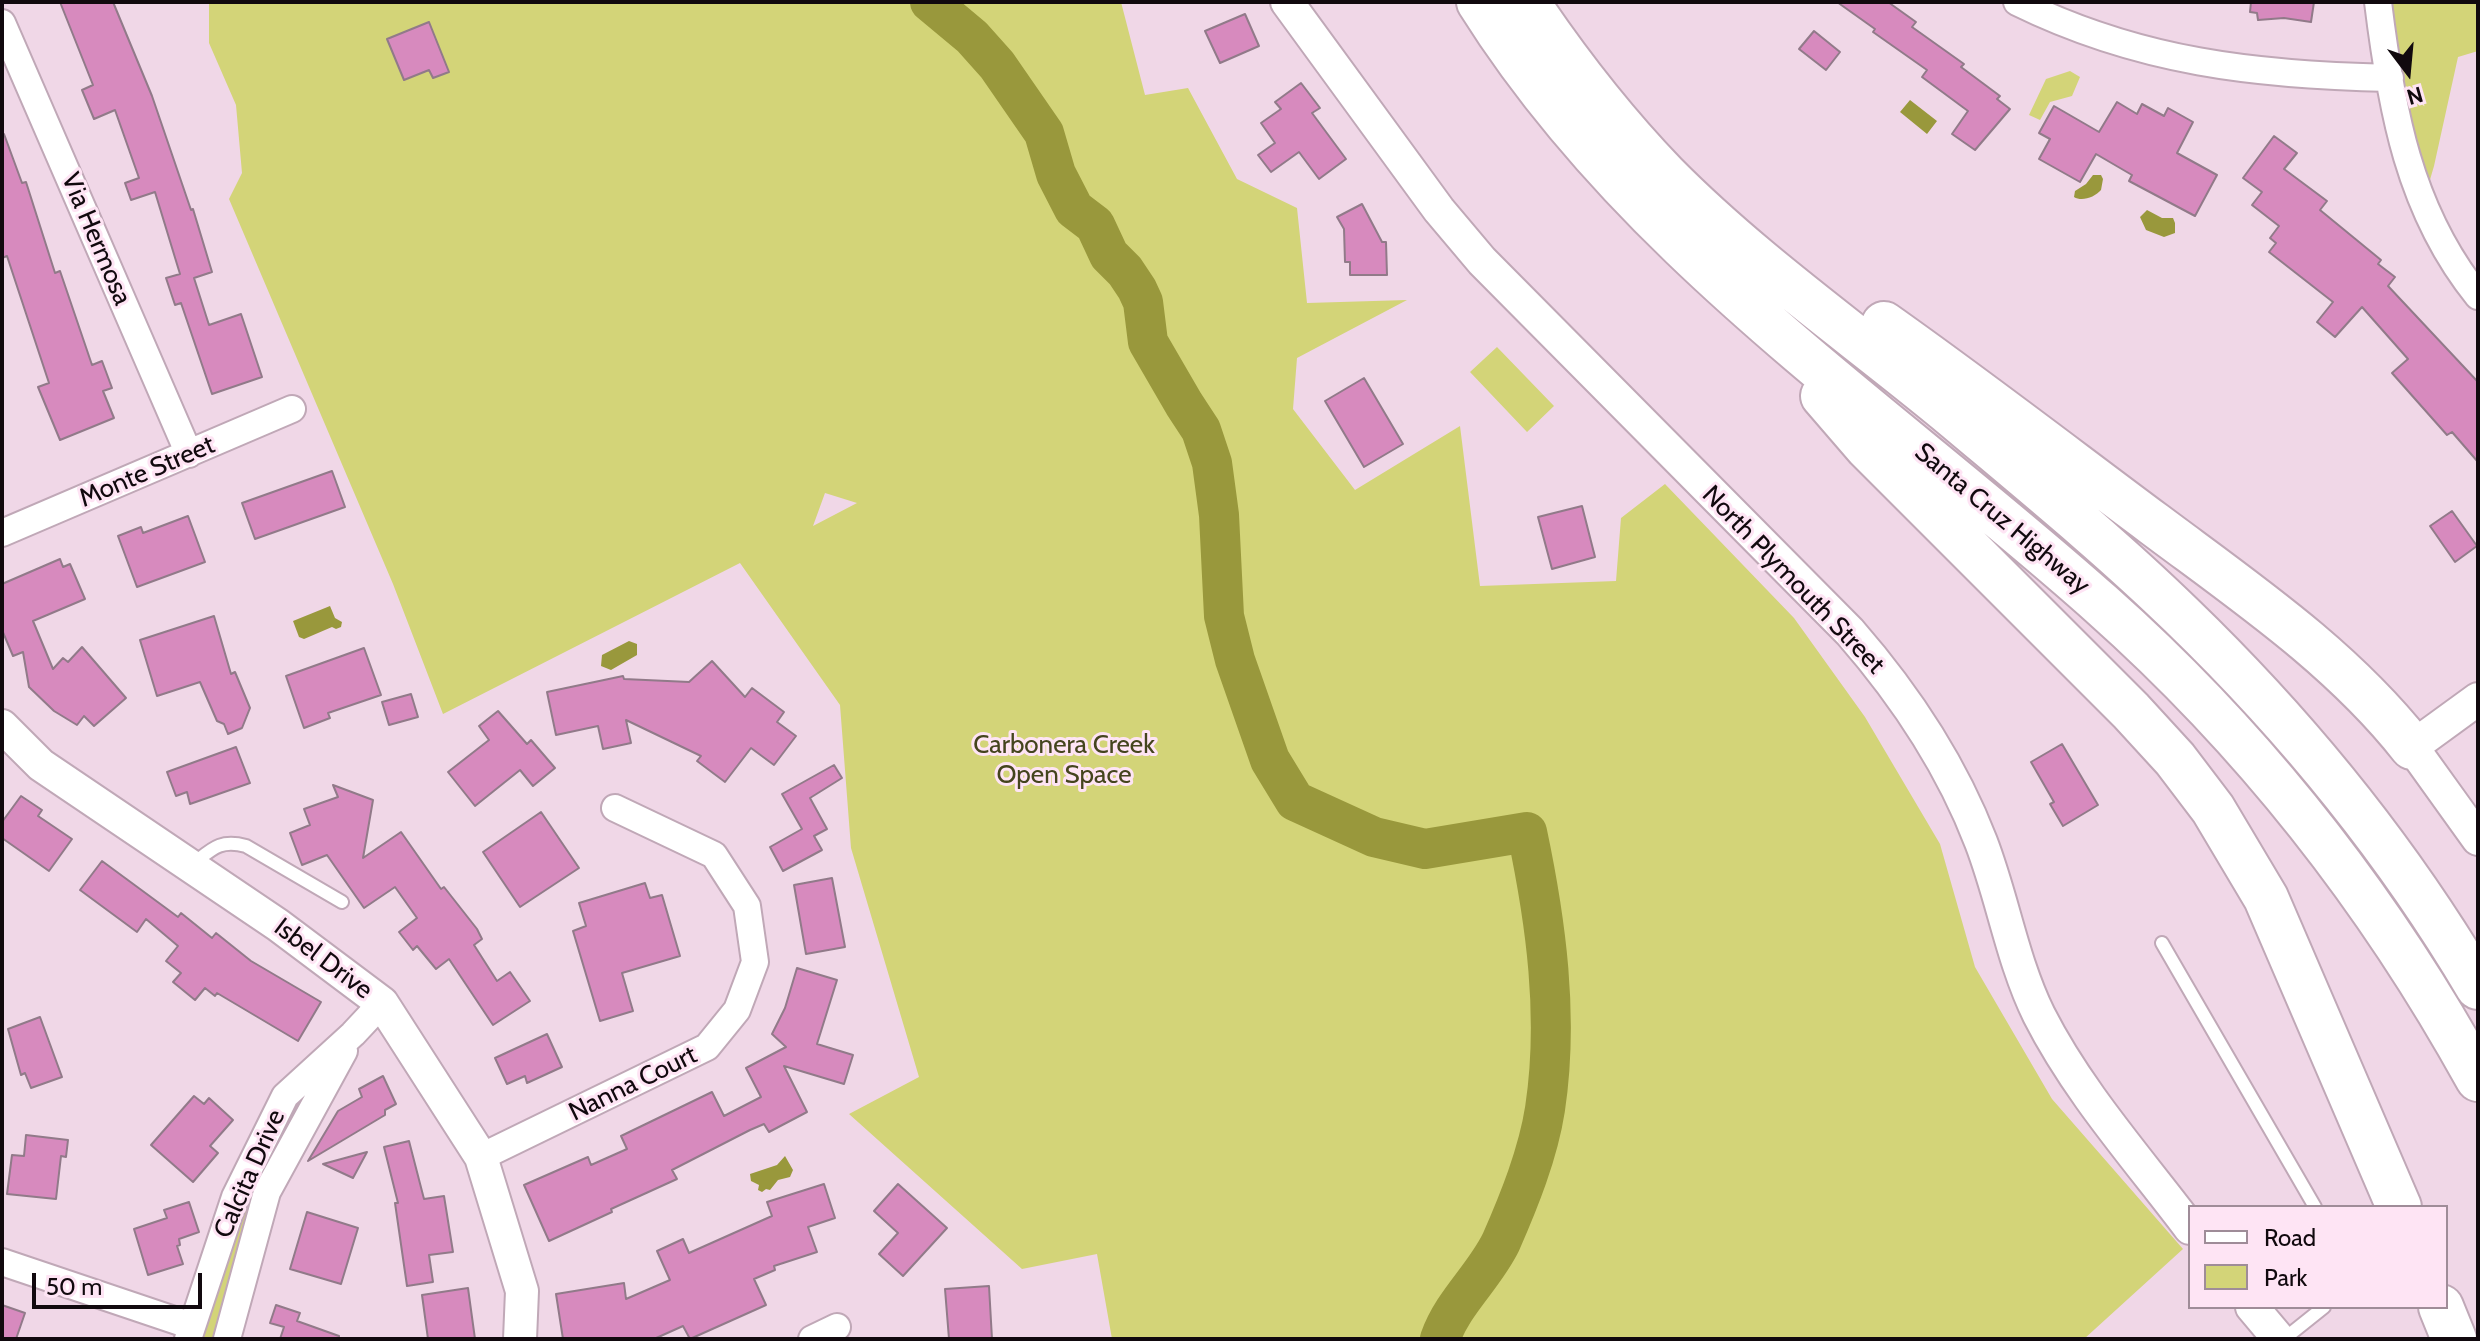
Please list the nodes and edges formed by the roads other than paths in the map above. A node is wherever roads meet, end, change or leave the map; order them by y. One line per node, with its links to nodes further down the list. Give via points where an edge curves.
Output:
1 (1287, 2): 29 (street, North Plymouth Street, via 1482,261 1850,632 1903,697 1965,805 2038,1013 2079,1081)
2 (1479, 2): 10 (highway, Santa Cruz Highway, via 1549,102 1614,179)
3 (1527, 2): 8 (highway, Santa Cruz Highway, via 1613,117)
4 (2017, 2): 7 (street, via 2074,26 2197,63 2283,74)
5 (2378, 2): 7 (street)
6 (2, 23): 12 (street, Via Hermosa)
7 (2390, 78): 9 (street, via 2427,217)
8 (1702, 210): 16 (highway, via 1825,283 2218,572 2334,664); 22 (highway, Santa Cruz Highway, via 2074,517 2216,650 2358,812)
9 (2478, 296)
10 (1760, 316): 25 (highway, Santa Cruz Highway, via 2066,573 2212,711 2370,906); 28 (highway, via 1867,447 2131,711 2213,809 2266,898)
11 (292, 409): 12 (street, Monte Street)
12 (189, 454): 13 (street, Monte Street)
13 (2, 533)
14 (2477, 698): 16 (street)
15 (2, 726): 19 (street, Isbel Drive, via 41,765)
16 (2412, 747): 18 (street)
17 (615, 808): 26 (street, Nanna Court, via 714,855 747,906 755,962 737,1010 707,1047)
18 (2478, 839)
19 (190, 866): 20 (lane, via 217,845 233,842); 23 (street, Isbel Drive)
20 (342, 902)
21 (2162, 943): 27 (lane)
22 (2478, 987)
23 (382, 1003): 24 (street, Calcita Drive); 26 (street, Isbel Drive)
24 (353, 1034): 35 (street, Calcita Drive, via 285,1096 235,1197); 36 (street, Calcita Drive, via 267,1192)
25 (2478, 1079)
26 (481, 1157): 37 (street, Isbel Drive, via 522,1291)
27 (2314, 1205)
28 (2398, 1205)
29 (2188, 1225)
30 (2, 1262): 35 (street)
31 (2254, 1309): 39 (street)
32 (2321, 1309): 39 (lane)
33 (2442, 1309): 40 (highway)
34 (837, 1327): 38 (street)
35 (190, 1333)
36 (227, 1339)
37 (520, 1339)
38 (812, 1339)
39 (2282, 1339)
40 (2454, 1339)

